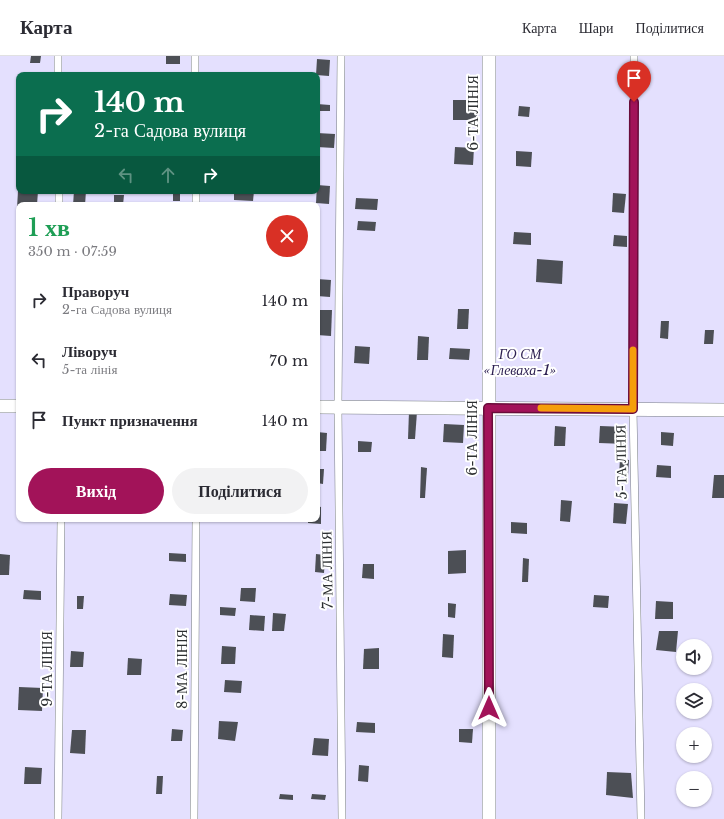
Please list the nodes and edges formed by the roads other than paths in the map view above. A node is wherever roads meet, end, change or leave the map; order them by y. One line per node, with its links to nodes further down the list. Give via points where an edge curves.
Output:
1 (58, 56): 6 (lane)
2 (195, 56): 7 (lane)
3 (341, 56): 11 (lane, 7-МА ЛІНІЯ)
4 (489, 56): 12 (street, 6-ТА ЛІНІЯ)
5 (634, 56): 13 (lane, 5-ТА ЛІНІЯ)
6 (58, 72)
7 (195, 72)
8 (0, 406): 9 (street)
9 (16, 406)
10 (320, 407): 11 (street)
11 (338, 407): 12 (street); 19 (lane, 7-МА ЛІНІЯ)
12 (488, 408): 13 (street); 20 (street, 6-ТА ЛІНІЯ)
13 (633, 409): 14 (street); 21 (lane, 5-ТА ЛІНІЯ)
14 (724, 410)
15 (61, 522): 17 (lane, 9-ТА ЛІНІЯ)
16 (196, 522): 18 (lane, 8-МА ЛІНІЯ)
17 (58, 819)
18 (194, 819)
19 (342, 819)
20 (490, 819)
21 (641, 819)

